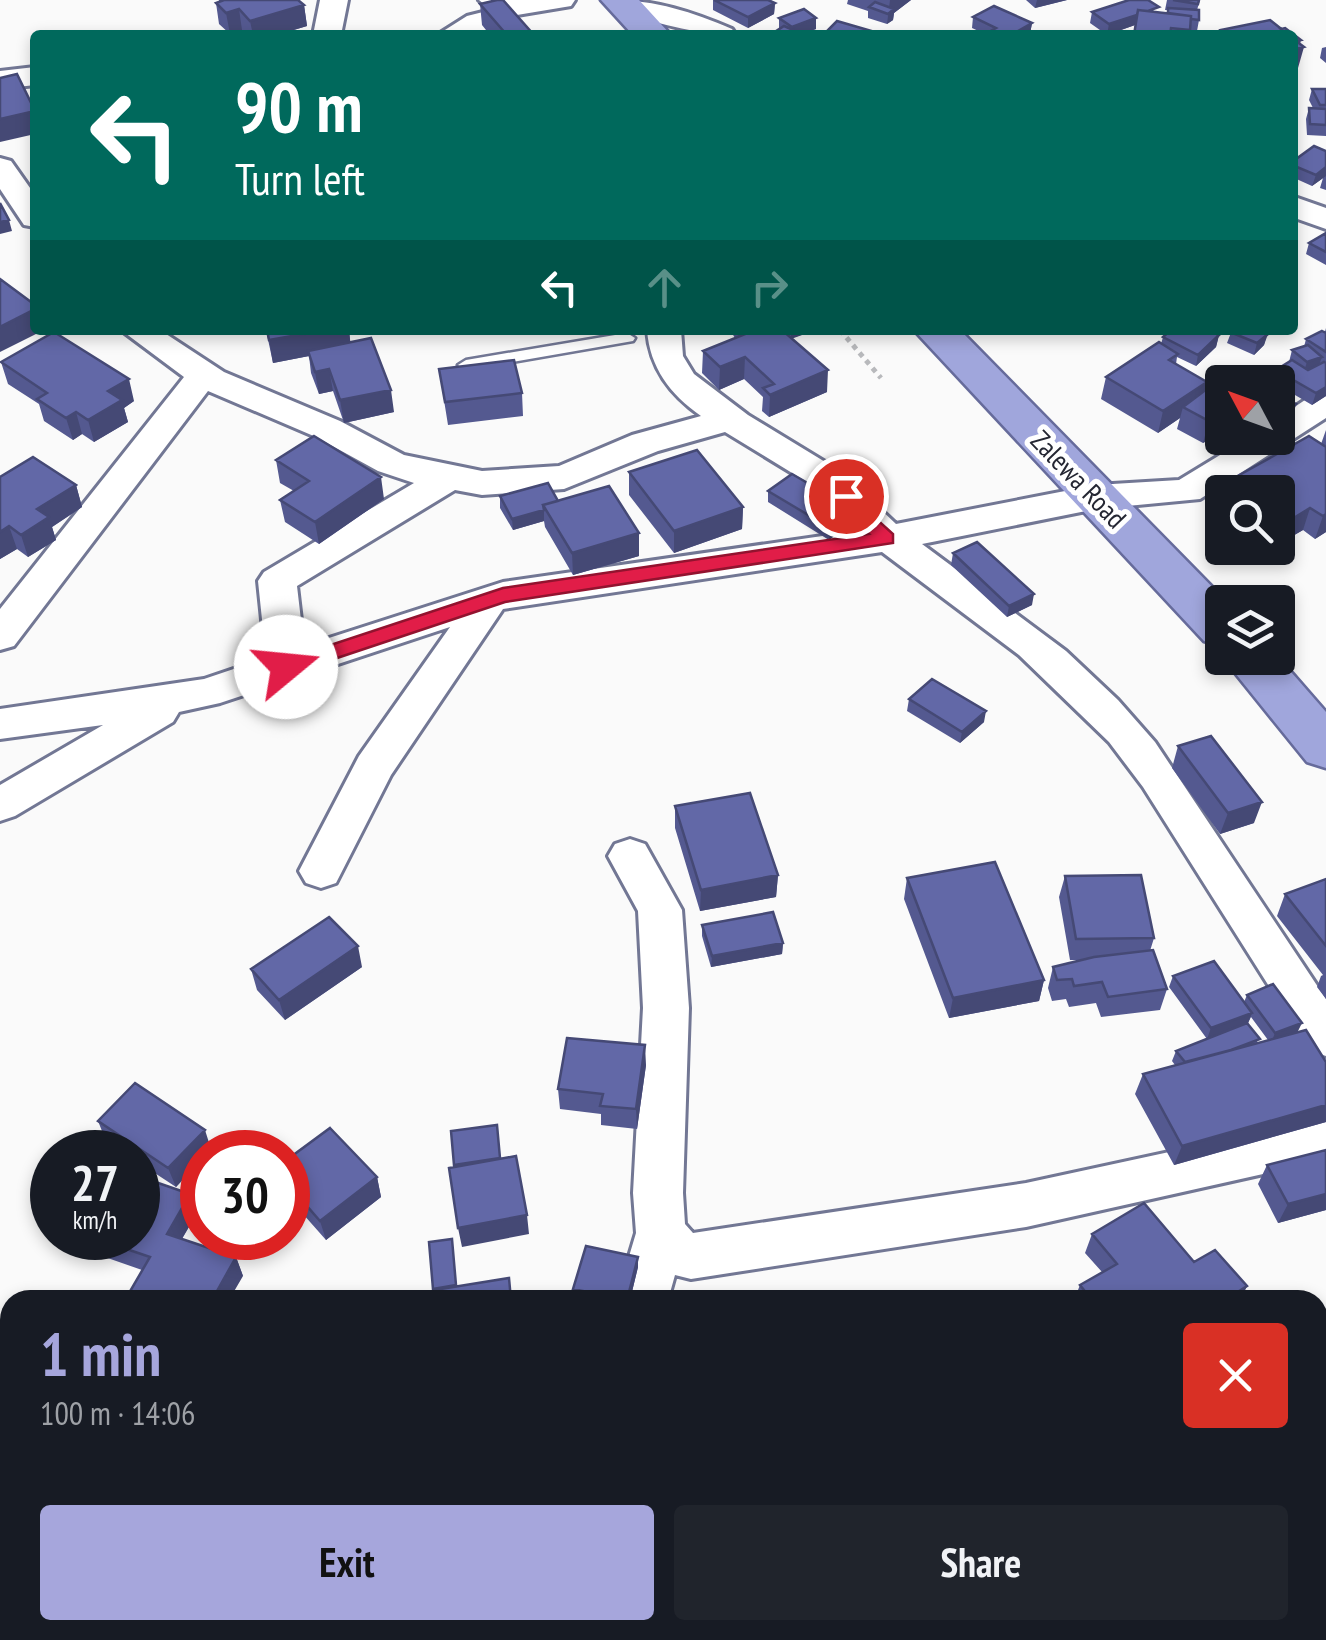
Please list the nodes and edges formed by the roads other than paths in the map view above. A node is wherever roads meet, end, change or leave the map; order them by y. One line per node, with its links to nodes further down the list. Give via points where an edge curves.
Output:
1 (334, 0): 5 (street)
2 (560, 0): 4 (street)
3 (621, 2): 7 (highway); 8 (street)
4 (499, 4): 6 (street, via 503,16)
5 (328, 30)
6 (460, 30)
7 (648, 30)
8 (710, 30)
9 (30, 77): 10 (street)
10 (0, 80)
11 (0, 167): 13 (street)
12 (1298, 208): 14 (street)
13 (30, 211)
14 (1326, 220)
15 (145, 335): 21 (street)
16 (616, 335): 20 (lane)
17 (630, 335): 19 (lane)
18 (941, 335): 27 (highway, Zalewa Road)
19 (664, 339): 23 (street, via 678,377)
20 (466, 365)
21 (203, 375): 26 (street, via 392,462); 31 (street)
22 (1326, 402): 24 (street)
23 (730, 419): 26 (street, via 645,442 564,477 482,483); 28 (street, via 825,478)
24 (1295, 423)
25 (1245, 455): 27 (street, via 1187,491)
26 (449, 478): 32 (street, via 276,582)
27 (1096, 496): 28 (street); 30 (highway, Zalewa Road)
28 (886, 539): 29 (street); 40 (street, via 961,590 1104,710 1174,799)
29 (488, 600): 32 (street); 39 (street, via 374,767)
30 (1205, 610)
31 (0, 636)
32 (286, 667): 34 (street)
33 (1264, 675): 36 (highway)
34 (186, 696): 35 (street); 37 (street)
35 (0, 724)
36 (1326, 748)
37 (0, 805)
38 (630, 856): 42 (street, via 660,910 666,1008)
39 (321, 871)
40 (1326, 1036)
41 (1326, 1138): 42 (street, via 1026,1205 690,1256)
42 (661, 1233): 43 (street)
43 (645, 1290)

